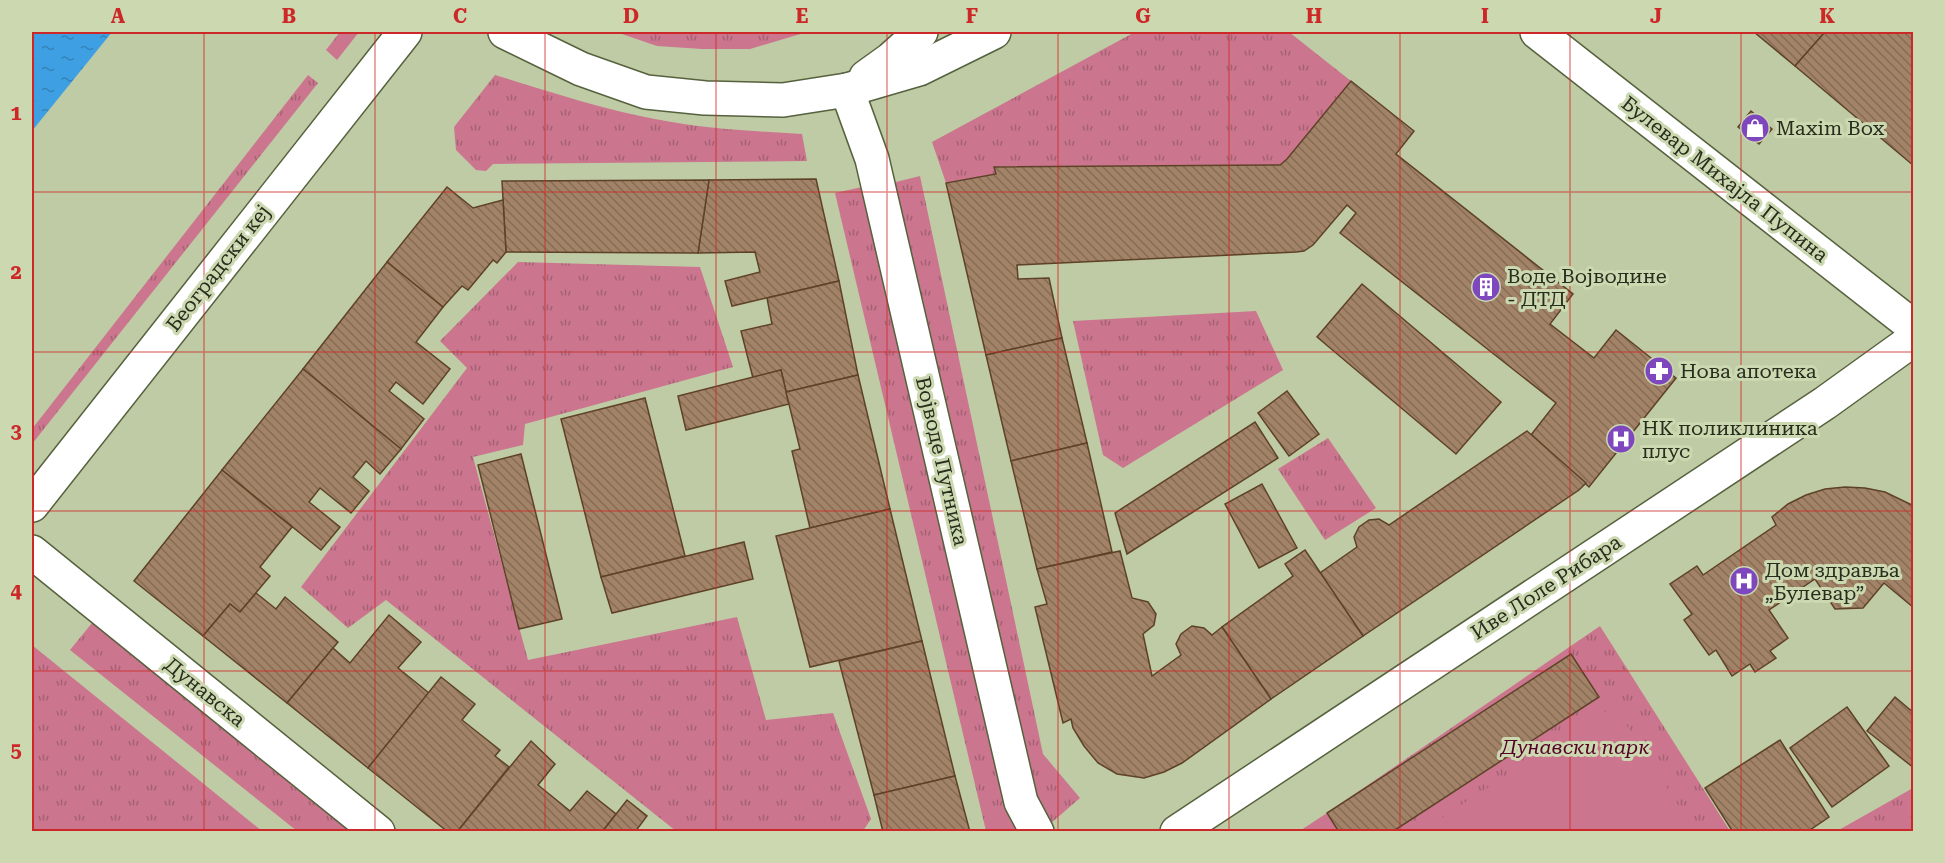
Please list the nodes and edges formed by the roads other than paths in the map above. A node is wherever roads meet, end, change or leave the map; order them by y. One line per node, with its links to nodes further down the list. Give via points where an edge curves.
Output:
1 (405, 32): 9 (street, Београдски кеј)
2 (504, 32): 6 (street, via 581,69 646,92 783,100)
3 (921, 32): 6 (street)
4 (994, 32): 6 (street, via 919,69)
5 (1537, 32): 7 (street, Булевар Михајла Пупина)
6 (847, 90): 12 (street, Војводе Путника, via 872,159 1021,802)
7 (1914, 327)
8 (1914, 339): 13 (street, Иве Лоле Рибара, via 1826,403)
9 (32, 505)
10 (32, 552): 11 (street, Дунавска)
11 (378, 831)
12 (1037, 831)
13 (1177, 831)

